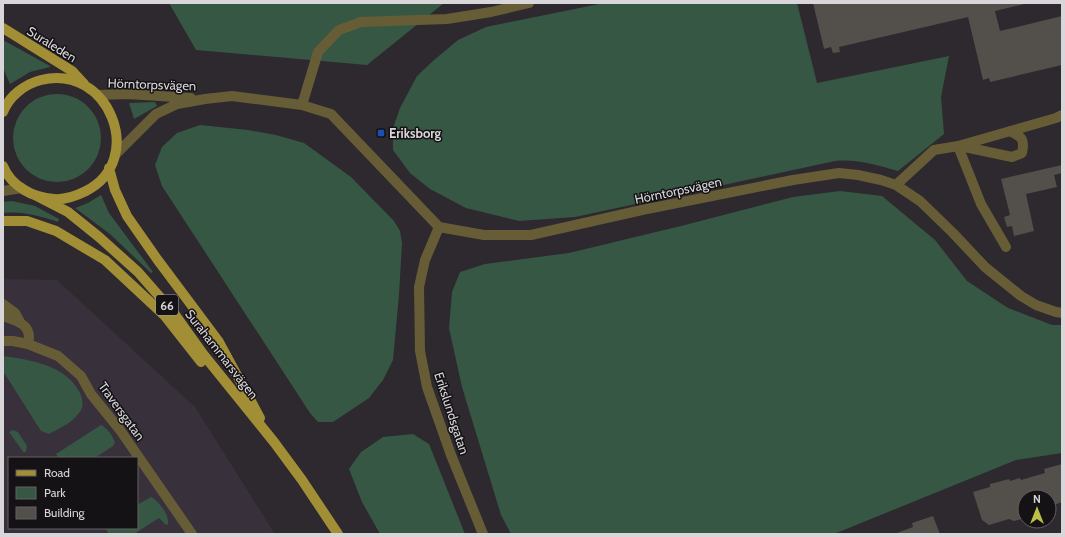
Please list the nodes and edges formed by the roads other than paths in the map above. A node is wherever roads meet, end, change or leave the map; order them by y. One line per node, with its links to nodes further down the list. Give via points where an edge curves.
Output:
1 (528, 3): 6 (street, via 447,19 361,22 339,30 318,52)
2 (3, 28): 3 (main road, Suraleden / 66, via 72,71)
3 (85, 86): 4 (main road, 66); 7 (main road, 66, via 60,78 44,80 32,83)
4 (98, 96): 5 (street, Hörntorpsvägen, via 128,94); 11 (main road, 66, via 108,107 115,125 117,133)
5 (205, 99): 6 (street, Hörntorpsvägen, via 237,97); 11 (street, Hörntorpsvägen, via 177,104 156,114)
6 (302, 105): 19 (street, Hörntorpsvägen, via 331,114)
7 (4, 106)
8 (1062, 115): 9 (street)
9 (1010, 131): 10 (street); 10 (street, via 1023,140 1024,146 1022,153 1012,157)
10 (958, 146): 14 (street, via 934,150); 20 (street, via 981,204)
11 (114, 155): 13 (main road, 66)
12 (3, 166): 15 (main road, 66, via 12,180)
13 (109, 168): 17 (main road, 66, via 92,188 75,196 54,199); 27 (main road, Surahammarsvägen / 66, via 115,190 127,216 219,342)
14 (896, 185): 19 (street, Hörntorpsvägen, via 839,173 804,178 531,235 484,235); 22 (street, Hörntorpsvägen, via 920,201 985,267 1021,296 1036,305)
15 (22, 188): 16 (street); 17 (main road, 66)
16 (3, 191)
17 (35, 195): 27 (main road, Surahammarsvägen / 66, via 68,212 138,272 173,312 203,354)
18 (3, 221): 27 (main road, via 27,221 56,231 105,260 164,315 210,373)
19 (439, 227): 30 (street, Erikslundsgatan, via 425,260 419,287 420,351 427,387 451,456)
20 (1006, 247)
21 (3, 304): 24 (street, via 15,313)
22 (1062, 313)
23 (3, 316): 24 (street)
24 (20, 322): 26 (street, via 27,328 30,337)
25 (3, 341): 26 (street, Traversgatan)
26 (28, 344): 28 (street, Traversgatan, via 58,356 81,376)
27 (274, 442): 29 (main road, Surahammarsvägen / 66)
28 (192, 534)
29 (338, 534)
30 (483, 534)

